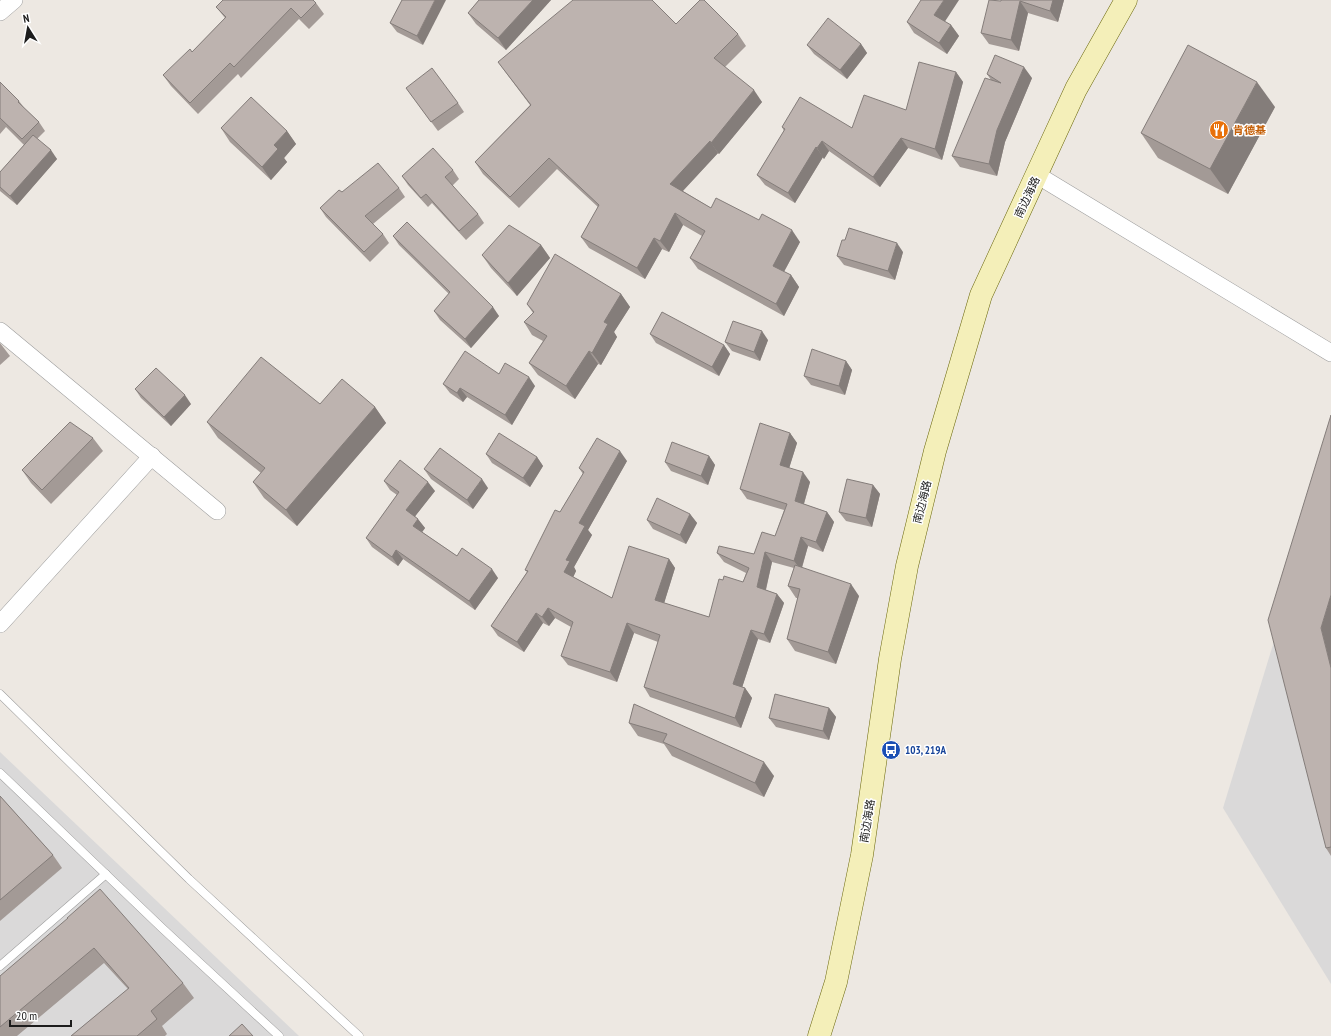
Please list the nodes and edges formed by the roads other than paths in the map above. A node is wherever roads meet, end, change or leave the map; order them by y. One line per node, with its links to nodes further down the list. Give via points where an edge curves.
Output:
1 (14, 0): 3 (street)
2 (1126, 0): 4 (main road, 南边海路, via 1076,90)
3 (0, 12)
4 (1037, 175): 6 (street); 16 (main road, 南边海路, via 981,295 935,451 901,597 862,854 836,982)
5 (0, 331): 7 (street)
6 (1331, 353)
7 (152, 456): 8 (street); 9 (street)
8 (217, 511)
9 (0, 624)
10 (1, 697): 15 (lane, via 189,879)
11 (0, 773): 12 (lane)
12 (106, 874): 13 (lane); 14 (lane)
13 (0, 966)
14 (279, 1036)
15 (359, 1036)
16 (819, 1036)

